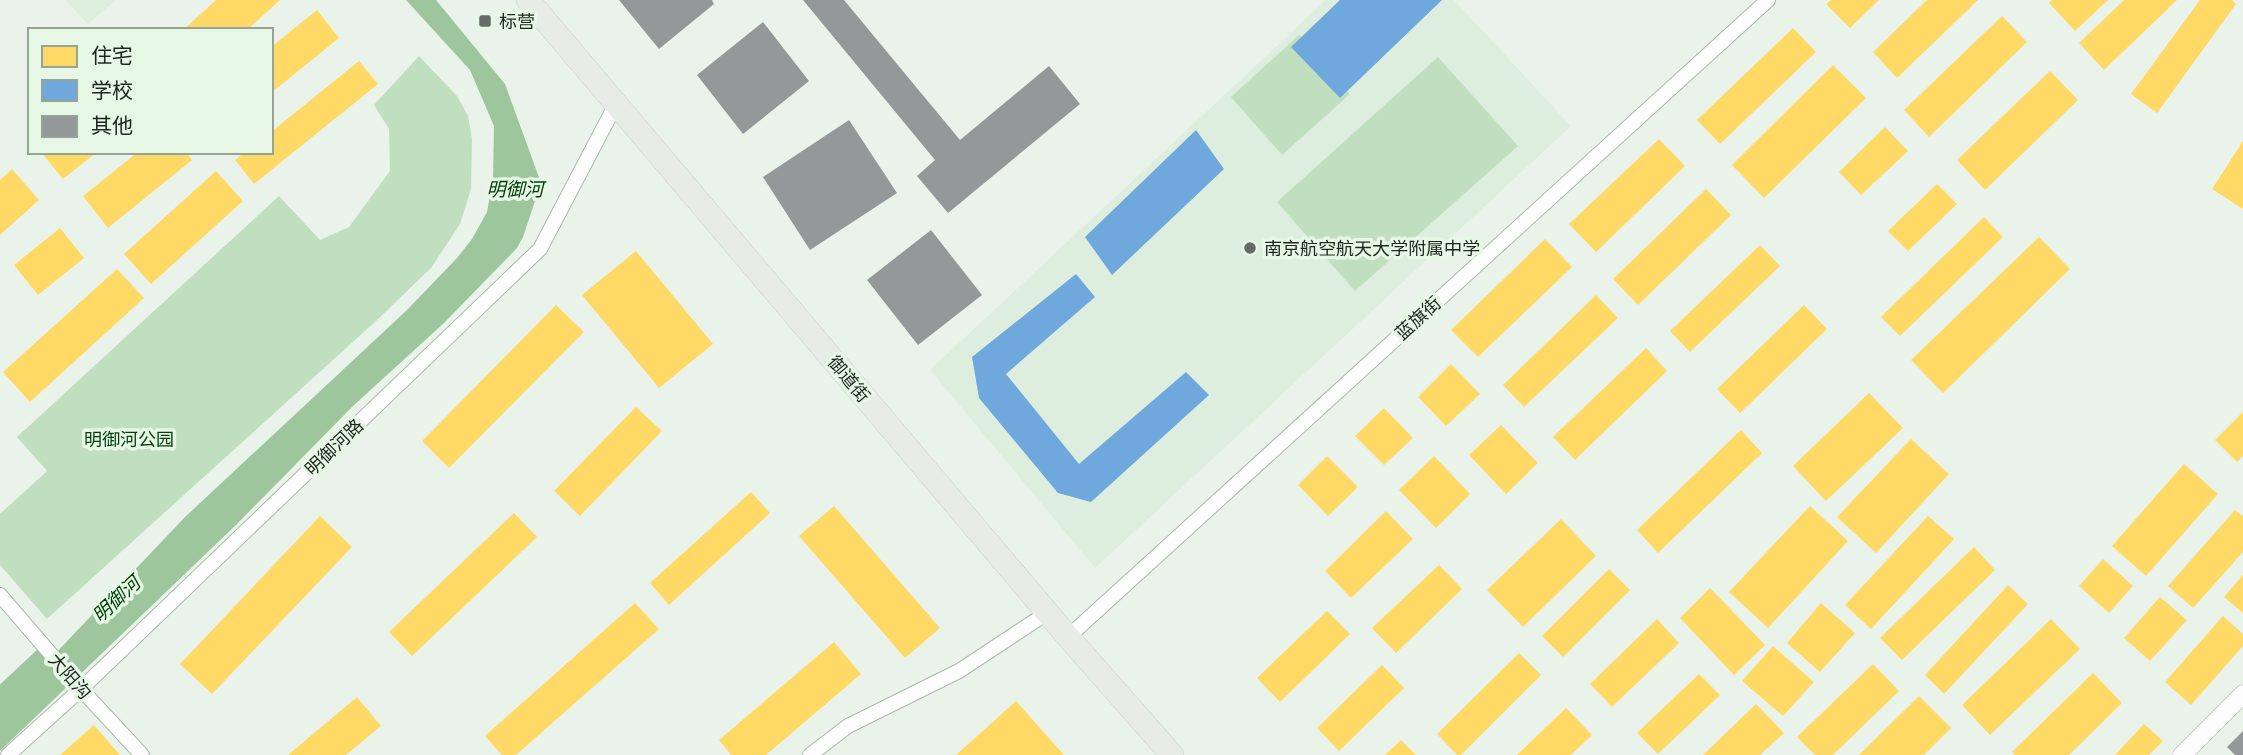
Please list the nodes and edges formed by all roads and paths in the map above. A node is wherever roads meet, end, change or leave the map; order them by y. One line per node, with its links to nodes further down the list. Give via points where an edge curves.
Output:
1 (528, 0): 3 (main road, 御道街)
2 (1768, 0): 6 (street, 蓝旗街)
3 (616, 104): 5 (main road, 御道街); 7 (street, 明御河路, via 540,249)
4 (0, 595): 7 (street, 大阳沟)
5 (1047, 613): 6 (main road, 御道街); 11 (street, via 959,671 848,726)
6 (1068, 637): 12 (main road, 御道街)
7 (80, 688): 9 (street, 明御河路); 10 (street, 大阳沟)
8 (2243, 694): 13 (street)
9 (8, 755)
10 (142, 755)
11 (810, 755)
12 (1172, 755)
13 (2182, 755)

